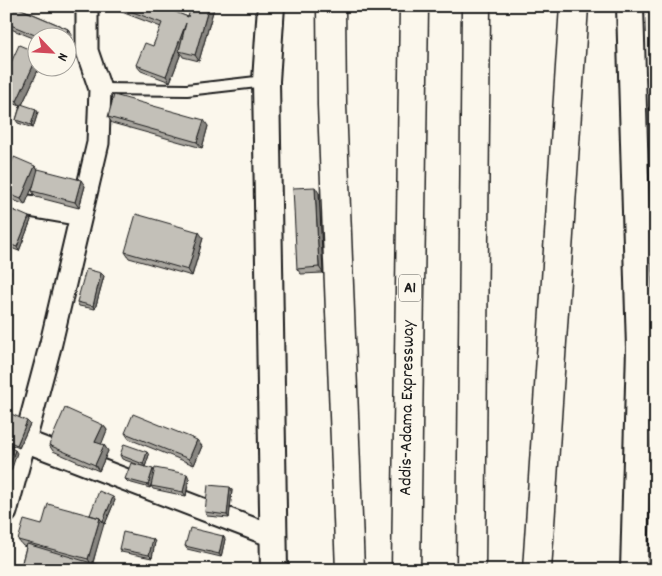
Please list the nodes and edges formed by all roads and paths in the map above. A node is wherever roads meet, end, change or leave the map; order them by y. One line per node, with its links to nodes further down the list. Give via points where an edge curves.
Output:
1 (86, 6): 9 (street, via 87,51)
2 (271, 6): 8 (street)
3 (331, 6): 16 (highway)
4 (414, 6): 17 (highway, Addis-Adama Expressway / A1)
5 (476, 6): 18 (highway)
6 (574, 6): 19 (highway)
7 (630, 6): 20 (street, via 640,348)
8 (266, 81): 9 (lane, via 187,90); 14 (street)
9 (100, 88): 11 (street, via 98,143)
10 (6, 202): 11 (street)
11 (81, 215): 12 (street)
12 (25, 441): 13 (street); 14 (street)
13 (6, 512)
14 (275, 537): 15 (street)
15 (274, 570)
16 (350, 570)
17 (406, 570)
18 (471, 570)
19 (537, 570)
20 (634, 570)

